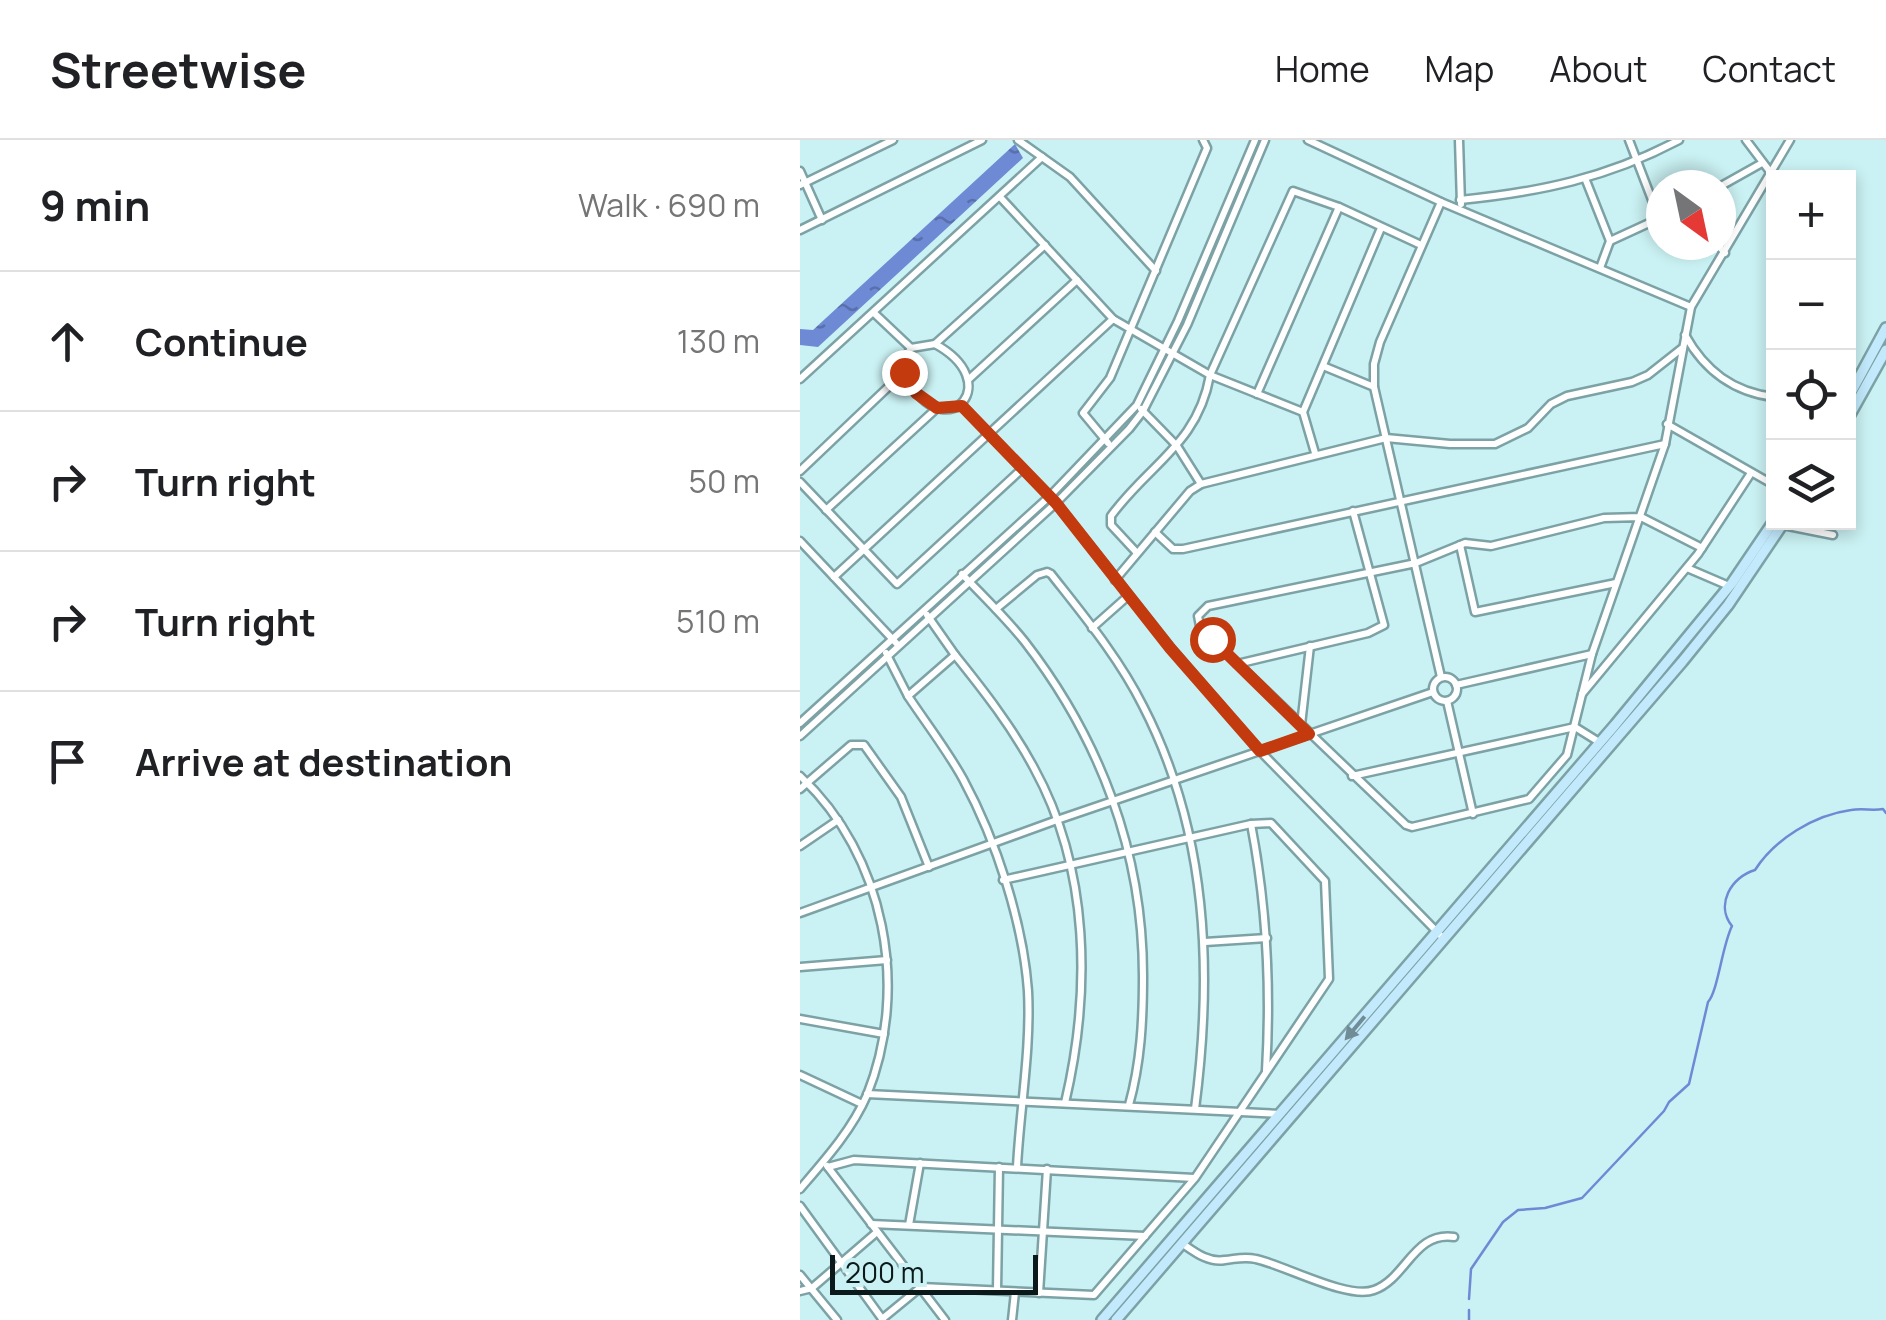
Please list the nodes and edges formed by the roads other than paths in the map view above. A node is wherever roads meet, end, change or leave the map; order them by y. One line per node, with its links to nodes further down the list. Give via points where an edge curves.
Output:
1 (893, 140): 24 (street)
2 (982, 140): 30 (street)
3 (1018, 140): 13 (street)
4 (1203, 140): 40 (street, via 1207,148)
5 (1256, 140): 19 (street)
6 (1264, 140): 19 (street)
7 (1308, 140): 27 (street)
8 (1459, 140): 26 (street)
9 (1628, 140): 14 (street)
10 (1679, 140): 14 (street)
11 (1746, 140): 15 (street)
12 (1790, 140): 17 (street)
13 (1042, 156): 25 (street); 40 (street, via 1070,177)
14 (1638, 160): 20 (street); 23 (street)
15 (1762, 163): 16 (street); 21 (street)
16 (1768, 170)
17 (1772, 170)
18 (800, 171): 24 (street)
19 (1246, 174): 52 (street)
20 (1585, 178): 26 (street); 35 (street)
21 (1736, 178)
22 (1766, 180): 34 (street)
23 (1646, 181)
24 (802, 184): 30 (street)
25 (1000, 197): 36 (street); 43 (street)
26 (1460, 200): 29 (street)
27 (1441, 202): 29 (street); 37 (street)
28 (1340, 207): 32 (street); 55 (street, via 1290,194); 60 (street)
29 (1461, 210): 39 (street)
30 (822, 220): 33 (street)
31 (1646, 224): 35 (street)
32 (1381, 228): 37 (street); 53 (street)
33 (800, 230)
34 (1736, 232)
35 (1610, 241): 39 (street)
36 (1046, 245): 41 (street); 48 (street)
37 (1420, 245): 59 (street, via 1380,342)
38 (1720, 260): 42 (street)
39 (1600, 268): 42 (street)
40 (1156, 272): 46 (street)
41 (1077, 280): 44 (street); 57 (street)
42 (1692, 307): 47 (street)
43 (874, 312): 49 (street); 56 (street)
44 (1113, 319): 46 (street); 68 (street)
45 (1886, 328): 58 (main road)
46 (1131, 330): 52 (street); 70 (street, via 1105,388 1083,413)
47 (1685, 335): 50 (street); 61 (street, via 1717,376)
48 (936, 344): 49 (street); 57 (street, via 958,361)
49 (911, 348): 54 (street)
50 (1682, 348): 67 (street); 69 (street, via 1632,382 1566,396 1496,444)
51 (1886, 350): 62 (main road)
52 (1168, 353): 55 (street); 65 (street)
53 (1323, 366): 59 (street); 66 (street)
54 (904, 372): 64 (street, via 916,393); 75 (street)
55 (1210, 375): 60 (street); 72 (street, via 1187,436)
56 (800, 379)
57 (968, 380): 63 (street)
58 (1856, 384)
59 (1374, 387): 69 (street)
60 (1257, 394): 66 (street)
61 (1766, 396)
62 (1856, 404)
63 (962, 406): 64 (street); 68 (street)
64 (937, 408): 82 (street)
65 (1140, 408): 70 (street); 72 (street)
66 (1303, 412): 73 (street)
67 (1668, 424): 71 (street); 76 (street)
68 (989, 435): 74 (street); 95 (street)
69 (1386, 438): 73 (street); 81 (street)
70 (1109, 444): 80 (street)
71 (1665, 444): 81 (street); 84 (street)
72 (1176, 446): 78 (street); 96 (street, via 1111,516 1111,525)
73 (1314, 454): 78 (street)
74 (1022, 469): 80 (street); 95 (street, via 902,581 893,582)
75 (800, 470)
76 (1751, 474): 77 (street); 94 (street)
77 (1766, 481)
78 (1201, 484): 88 (street)
79 (802, 488): 82 (street)
80 (1053, 500): 90 (street); 92 (street); 102 (street)
81 (1401, 500): 83 (street); 97 (street)
82 (826, 510): 95 (street)
83 (1353, 510): 88 (street, via 1183,549 1172,549); 99 (street)
84 (1640, 517): 93 (street, via 1604,518 1490,546); 94 (street); 104 (street)
85 (1774, 530): 105 (main road)
86 (1776, 530): 151 (main road, via 1682,662)
87 (1811, 530): 89 (street)
88 (1155, 532): 96 (street)
89 (1833, 535)
90 (1004, 536): 92 (street); 100 (street)
91 (800, 542): 101 (street)
92 (1010, 544): 103 (street)
93 (1460, 545): 97 (street); 104 (street, via 1475,612)
94 (1702, 548): 98 (street)
95 (863, 550): 101 (street)
96 (1137, 553): 102 (street)
97 (1416, 563): 99 (street); 119 (street)
98 (1687, 568): 105 (street); 124 (street)
99 (1370, 573): 114 (street, via 1384,626); 118 (street, via 1201,610 1200,626)
100 (962, 574): 103 (street); 107 (street)
101 (834, 577): 111 (street)
102 (1114, 580): 106 (street)
103 (969, 581): 108 (street); 109 (street)
104 (1616, 582): 115 (street)
105 (1729, 586): 131 (main road)
106 (1128, 596): 110 (street); 132 (street)
107 (922, 609): 109 (street); 111 (street)
108 (996, 610): 110 (street, via 1046,572); 137 (street, via 1065,702)
109 (928, 618): 112 (street); 117 (street)
110 (1092, 628): 135 (street, via 1142,704)
111 (891, 637): 112 (street); 113 (street)
112 (898, 644): 116 (street)
113 (882, 646): 116 (street); 122 (street)
114 (1310, 646): 118 (street); 127 (street)
115 (1592, 654): 120 (street); 124 (street)
116 (887, 655): 123 (street); 126 (street)
117 (956, 655): 123 (street); 140 (street, via 1019,741)
118 (1237, 664): 127 (street)
119 (1440, 677): 120 (street); 121 (street)
120 (1456, 685): 125 (street)
121 (1433, 692): 125 (street); 130 (street)
122 (831, 694): 126 (street); 129 (street)
123 (908, 696): 143 (street, via 962,778)
124 (1580, 696): 128 (street)
125 (1446, 701): 133 (street)
126 (837, 702): 129 (street)
127 (1300, 726): 130 (street)
128 (1575, 727): 131 (street); 133 (street); 138 (street, via 1568,754 1530,799)
129 (801, 729)
130 (1309, 734): 132 (street); 134 (street)
131 (1599, 742): 151 (main road)
132 (1260, 751): 135 (street); 151 (street)
133 (1457, 751): 134 (street); 138 (street)
134 (1352, 776): 138 (street, via 1412,827)
135 (1175, 782): 137 (street); 142 (street)
136 (802, 783): 139 (street); 147 (street, via 851,744 864,745 901,797)
137 (1116, 802): 140 (street); 145 (street)
138 (1472, 814)
139 (838, 820): 144 (street); 149 (street)
140 (1057, 820): 143 (street); 146 (street)
141 (1251, 824): 142 (street); 152 (street); 158 (street, via 1276,827 1322,874 1326,887 1330,979)
142 (1190, 838): 145 (street); 153 (street)
143 (993, 844): 147 (street); 148 (street)
144 (800, 846)
145 (1129, 853): 146 (street); 164 (street, via 1143,958 1140,1053)
146 (1071, 864): 148 (street); 162 (street, via 1082,970)
147 (929, 867): 149 (street)
148 (1004, 880): 161 (street, via 1028,990)
149 (872, 888): 150 (street); 154 (street)
150 (800, 913)
151 (1440, 936): 167 (main road, one-way to 167); 168 (main road)
152 (1268, 938): 153 (street); 158 (street)
153 (1205, 942): 165 (street)
154 (887, 960): 155 (street); 157 (street)
155 (800, 966)
156 (800, 1019): 157 (street)
157 (884, 1034): 160 (street)
158 (1266, 1071): 166 (street)
159 (800, 1075): 163 (street)
160 (867, 1094): 161 (street); 163 (street)
161 (1020, 1101): 162 (street); 172 (street)
162 (1065, 1103): 164 (street)
163 (862, 1104): 170 (street)
164 (1128, 1105): 165 (street)
165 (1195, 1109): 166 (street)
166 (1240, 1110): 167 (street); 174 (street)
167 (1282, 1114): 168 (street); 197 (main road)
168 (1294, 1117): 184 (main road)
169 (920, 1163): 170 (street); 171 (street); 178 (street)
170 (826, 1165): 175 (street); 177 (street)
171 (999, 1167): 172 (street); 179 (street)
172 (1018, 1167): 173 (street)
173 (1046, 1169): 174 (street); 181 (street)
174 (1195, 1178): 182 (street)
175 (800, 1188)
176 (800, 1206): 185 (street)
177 (871, 1224): 178 (street); 180 (street)
178 (909, 1226): 179 (street)
179 (1000, 1230): 181 (street); 190 (street)
180 (877, 1232): 185 (street); 187 (street)
181 (1044, 1232): 182 (street); 192 (street)
182 (1146, 1236): 192 (street, via 1094,1294)
183 (1454, 1238): 184 (street, via 1436,1237 1407,1258 1388,1284 1366,1292 1255,1258 1206,1258)
184 (1183, 1244): 198 (main road)
185 (842, 1264): 188 (street); 194 (street)
186 (800, 1275): 188 (street)
187 (921, 1287): 190 (street); 194 (street); 195 (street)
188 (812, 1288): 189 (street); 193 (street)
189 (800, 1291)
190 (997, 1291): 191 (street)
191 (1015, 1292): 192 (street); 196 (street)
192 (1039, 1293)
193 (838, 1320)
194 (882, 1320)
195 (945, 1320)
196 (1012, 1320)
197 (1102, 1320)
198 (1116, 1320)

